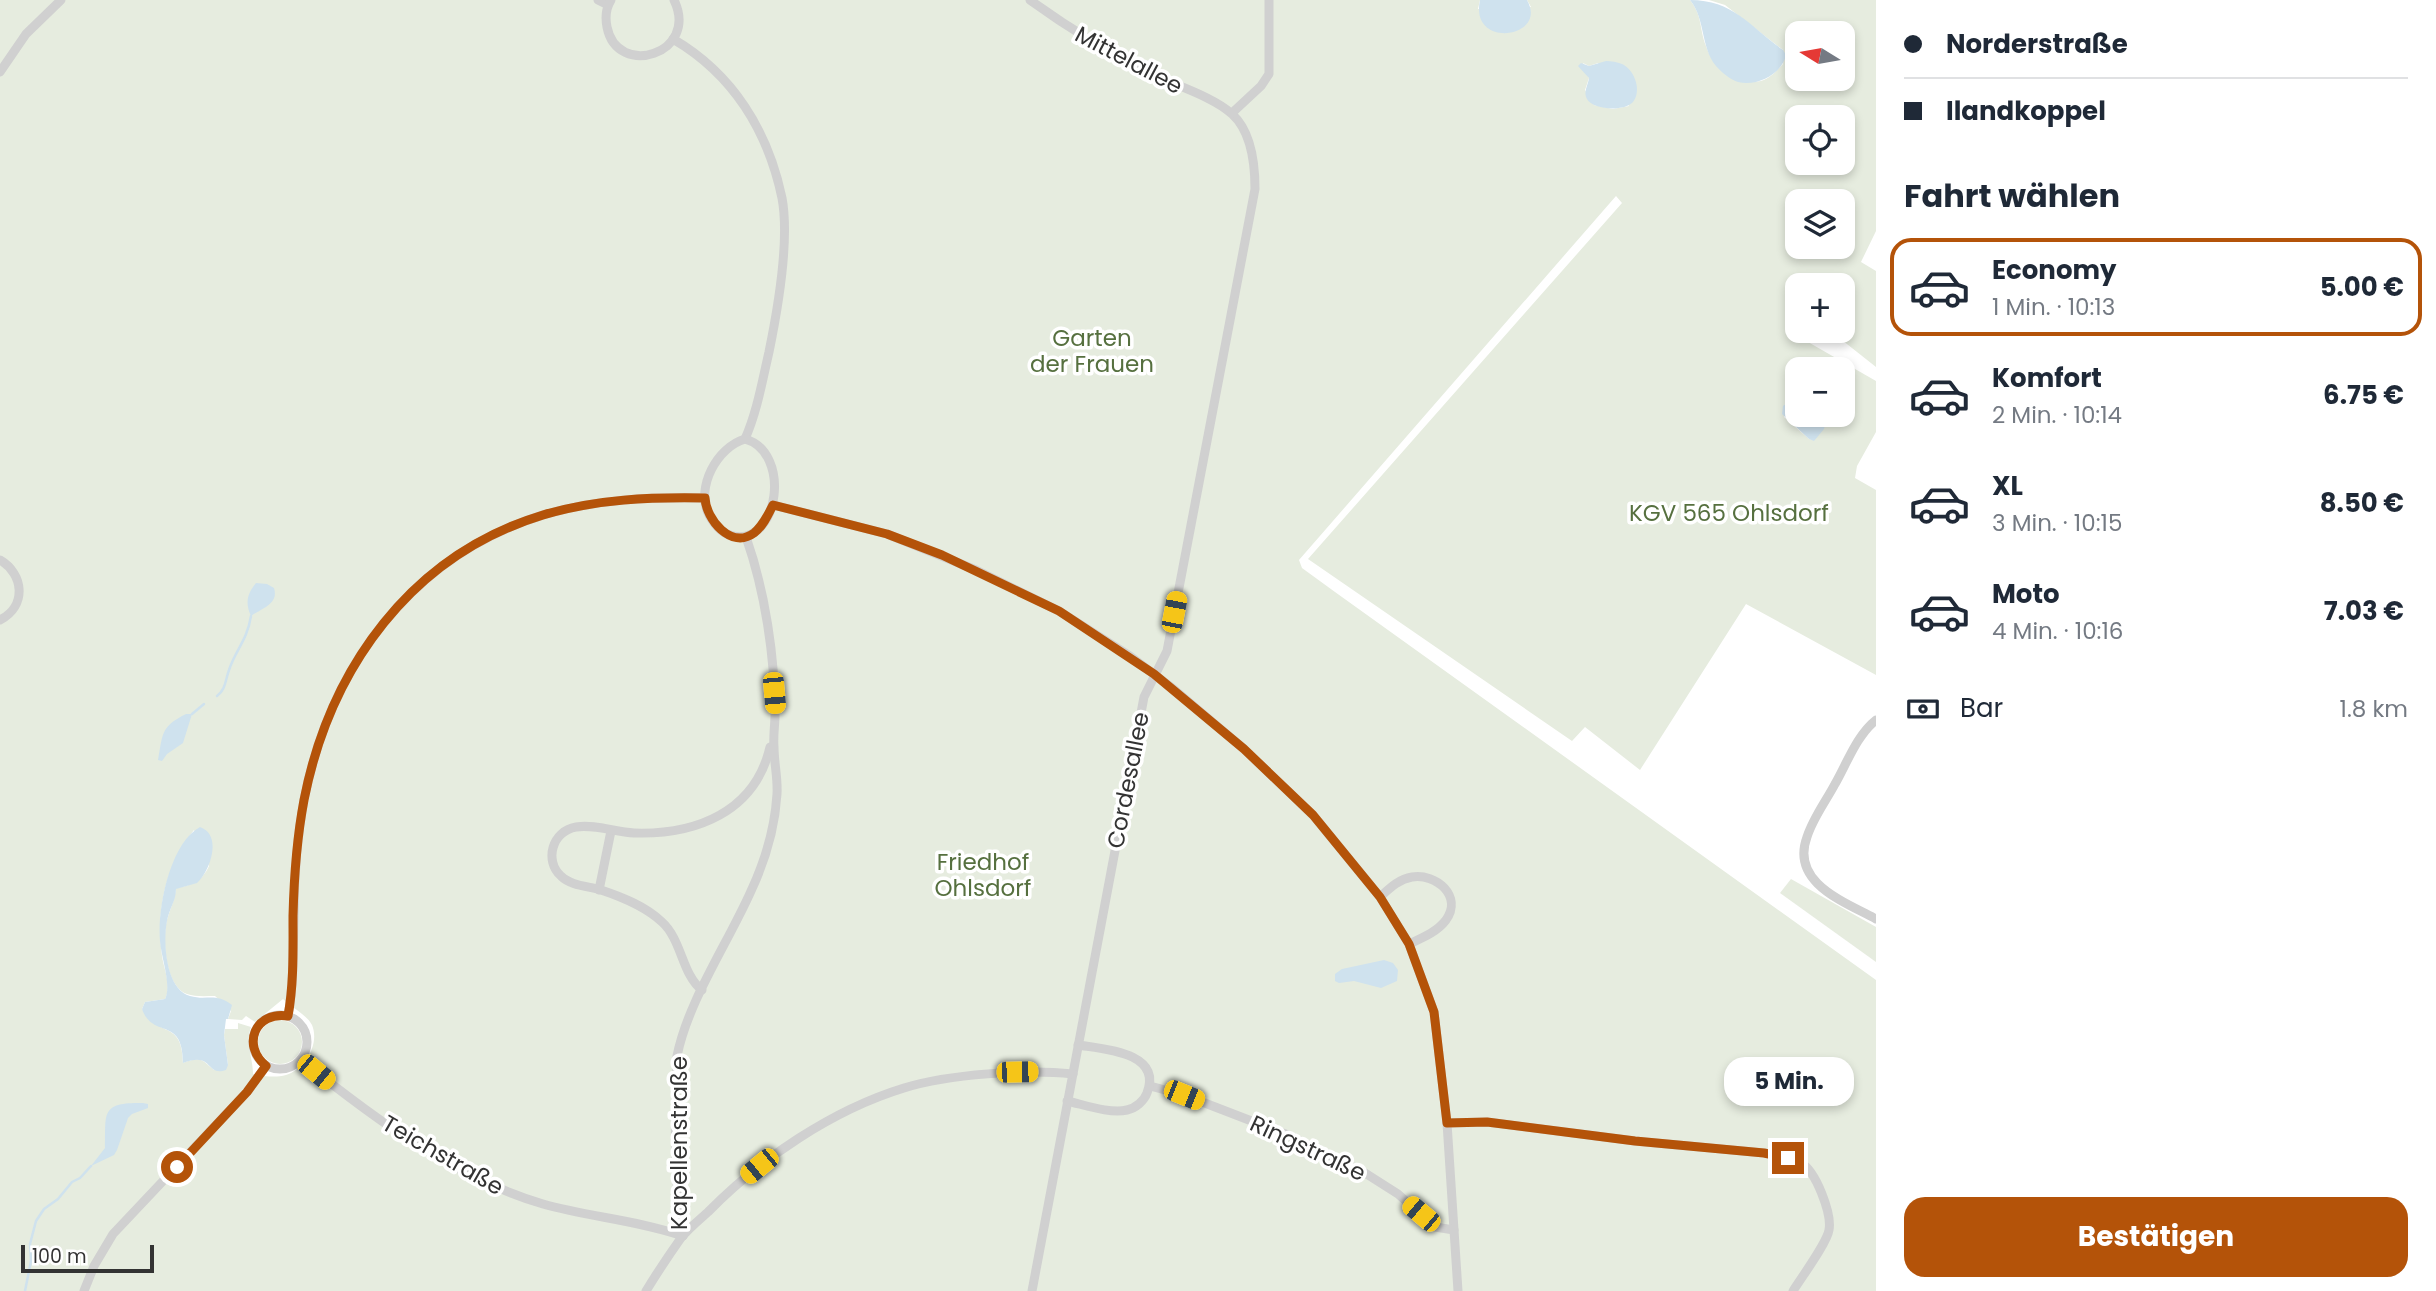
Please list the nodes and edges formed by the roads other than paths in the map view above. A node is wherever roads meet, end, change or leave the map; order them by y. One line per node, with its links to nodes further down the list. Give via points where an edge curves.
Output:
1 (61, 0): 8 (street, via 26,34)
2 (598, 0): 6 (street)
3 (674, 0): 7 (street, via 679,21)
4 (1030, 0): 9 (street, Mittelallee, via 1080,36)
5 (1269, 0): 9 (street, via 1269,74)
6 (610, 3): 7 (street, via 607,30 622,50 645,56 666,48)
7 (673, 39): 10 (street, via 725,80 743,103 768,150 782,199 783,252 776,318 757,407)
8 (0, 72)
9 (1232, 113): 16 (street, Cordesallee, via 1251,151 1255,189 1167,651)
10 (745, 439): 11 (street, via 717,460); 12 (street, via 760,445 769,460 775,486)
11 (705, 498): 13 (street, via 709,515 723,531); 25 (street, via 612,501 544,515 500,531 433,572 375,632 332,710 304,800)
12 (773, 505): 13 (street, via 764,523); 16 (street, via 866,527 942,555 1059,611)
13 (747, 537): 18 (street, Kapellenstraße, via 765,610)
14 (0, 560): 15 (street, via 14,571 20,591 13,611)
15 (0, 620)
16 (1154, 674): 21 (street, via 1244,749 1313,815); 26 (street, Cordesallee, via 1144,697)
17 (1876, 720): 22 (street, via 1810,830 1804,853 1808,871 1819,886)
18 (774, 736): 19 (street, Kapellenstraße, via 767,760 734,809 667,832); 24 (street, Kapellenstraße, via 777,795 766,850 752,890)
19 (611, 831): 20 (street); 20 (street, Kapellenstraße, via 570,828 558,837 552,850 553,866 564,879)
20 (599, 890): 24 (street, Kapellenstraße, via 646,909 664,923 695,985)
21 (1380, 897): 23 (street); 23 (street, via 1399,881 1413,877 1437,879 1446,888 1451,910 1446,921)
22 (1876, 919)
23 (1409, 944): 32 (street, via 1434,1012)
24 (702, 990): 34 (street, Kapellenstraße, via 677,1056 676,1156)
25 (288, 1016): 27 (street, via 299,1022 307,1035); 28 (street, via 266,1018 256,1029 255,1053)
26 (1078, 1045): 29 (street, Cordesallee); 30 (street, via 1136,1058 1149,1075)
27 (301, 1060): 28 (street, via 283,1069); 34 (street, Teichstraße, via 401,1134 481,1181 543,1204)
28 (266, 1066): 35 (street, via 113,1234)
29 (1073, 1074): 31 (street, Cordesallee); 34 (street, via 1017,1072 892,1092 829,1121 774,1154)
30 (1150, 1086): 31 (street, via 1139,1105 1128,1110); 33 (street, Ringstraße, via 1288,1135 1365,1173 1398,1194 1435,1227)
31 (1068, 1101): 37 (street, Cordesallee)
32 (1447, 1123): 33 (street); 39 (street, via 1487,1122 1764,1153 1802,1164 1810,1171 1828,1212 1829,1232)
33 (1454, 1230): 38 (street)
34 (683, 1236): 36 (street, Kapellenstraße)
35 (84, 1291)
36 (646, 1291)
37 (1032, 1291)
38 (1458, 1291)
39 (1793, 1291)

